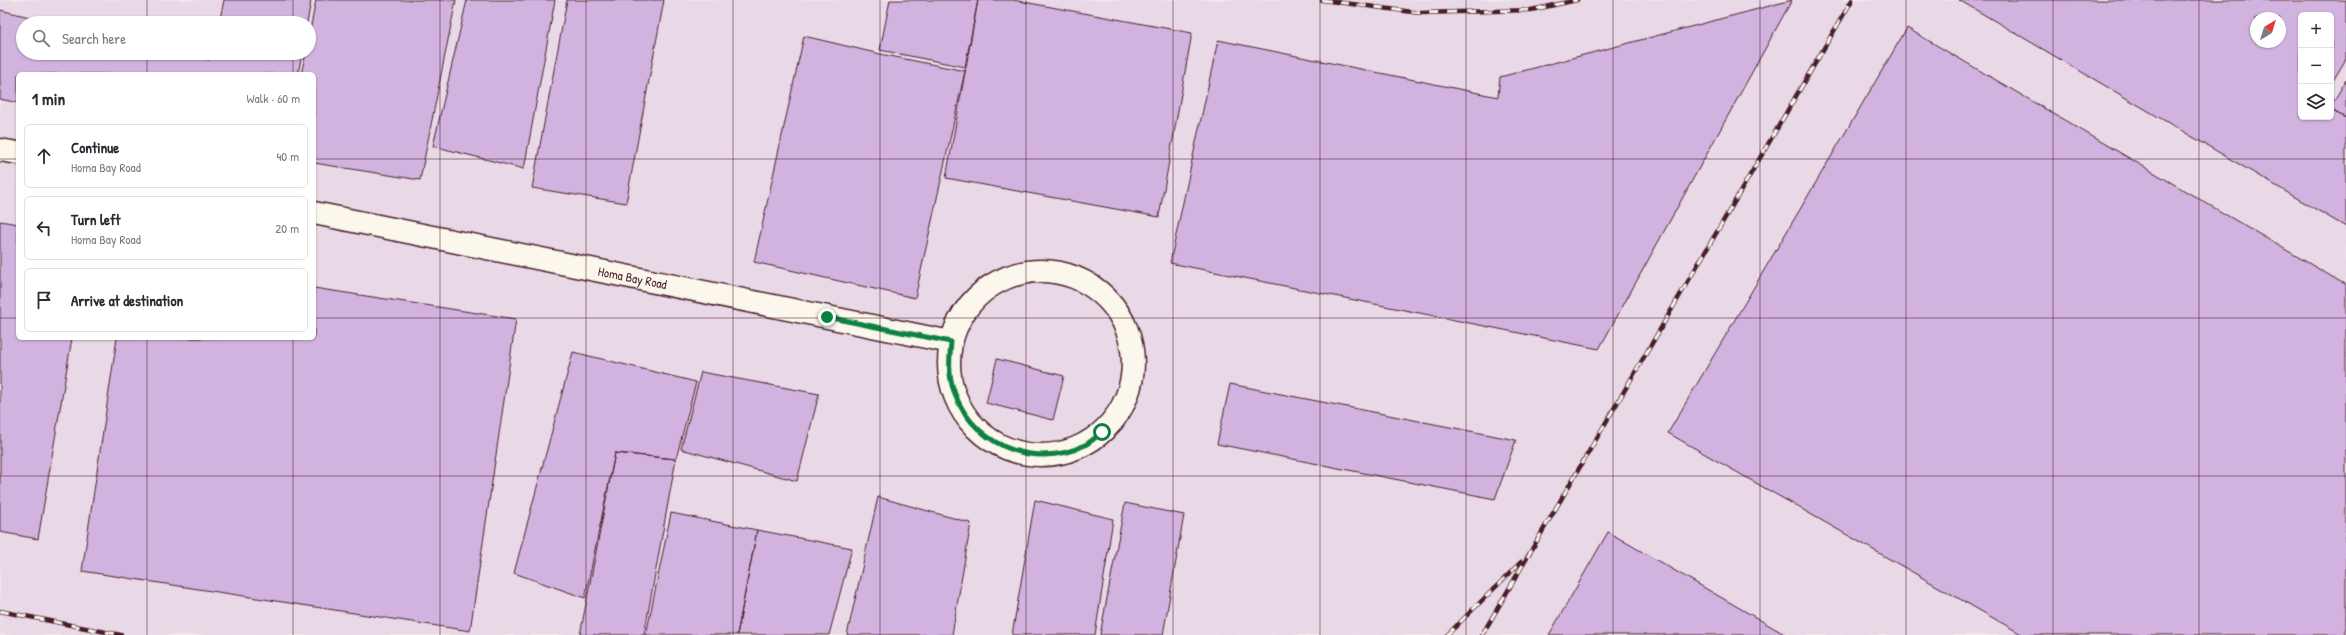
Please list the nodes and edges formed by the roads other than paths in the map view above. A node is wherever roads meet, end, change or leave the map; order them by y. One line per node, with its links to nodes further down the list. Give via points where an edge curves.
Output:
1 (0, 150): 2 (lane)
2 (16, 154)
3 (316, 213): 4 (lane, Homa Bay Road)
4 (951, 342): 4 (lane, via 949,363 952,384 959,404 970,422 985,436 1004,447 1024,454 1066,452 1085,445 1117,417 1132,382 1132,345 1126,327 1116,310 1091,287 1065,275 1044,271 1023,273 1003,279 985,290 970,305 958,323)

